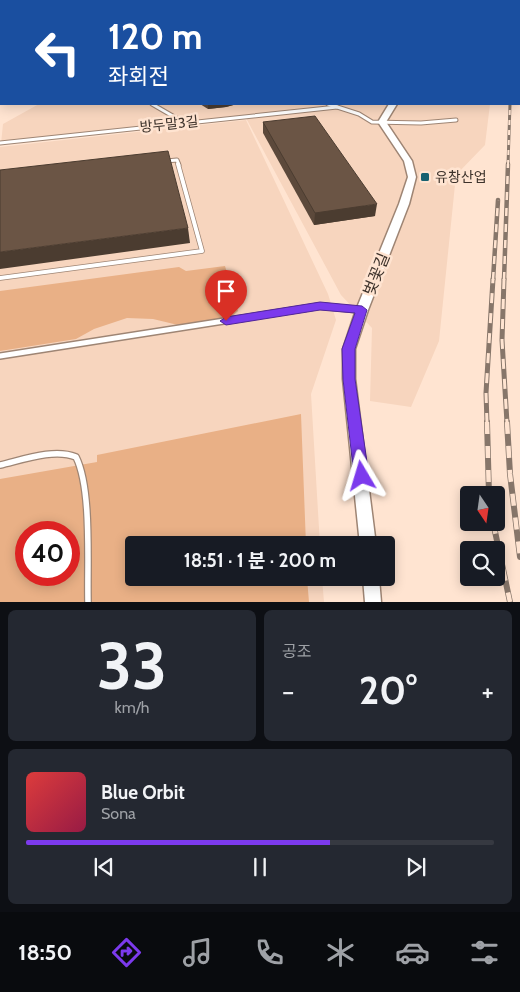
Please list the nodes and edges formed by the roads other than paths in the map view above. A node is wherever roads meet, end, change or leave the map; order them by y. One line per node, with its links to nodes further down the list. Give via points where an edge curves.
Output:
1 (154, 105): 6 (lane)
2 (331, 105): 4 (lane)
3 (391, 105): 7 (street)
4 (337, 107): 6 (lane, 방두말3길); 7 (lane, via 372,122)
5 (456, 120): 7 (lane)
6 (184, 122): 8 (lane, 방두말3길)
7 (382, 122): 11 (street, 벚꽃길, via 408,161 412,177)
8 (0, 142)
9 (157, 162): 10 (lane, via 177,160 202,251)
10 (0, 278)
11 (362, 310): 12 (lane, via 320,306); 14 (street, 벚꽃길, via 349,349 349,379)
12 (0, 356)
13 (0, 465): 16 (lane, via 65,453 76,457 85,486)
14 (367, 536)
15 (372, 586): 17 (street)
16 (88, 602)
17 (373, 602)

